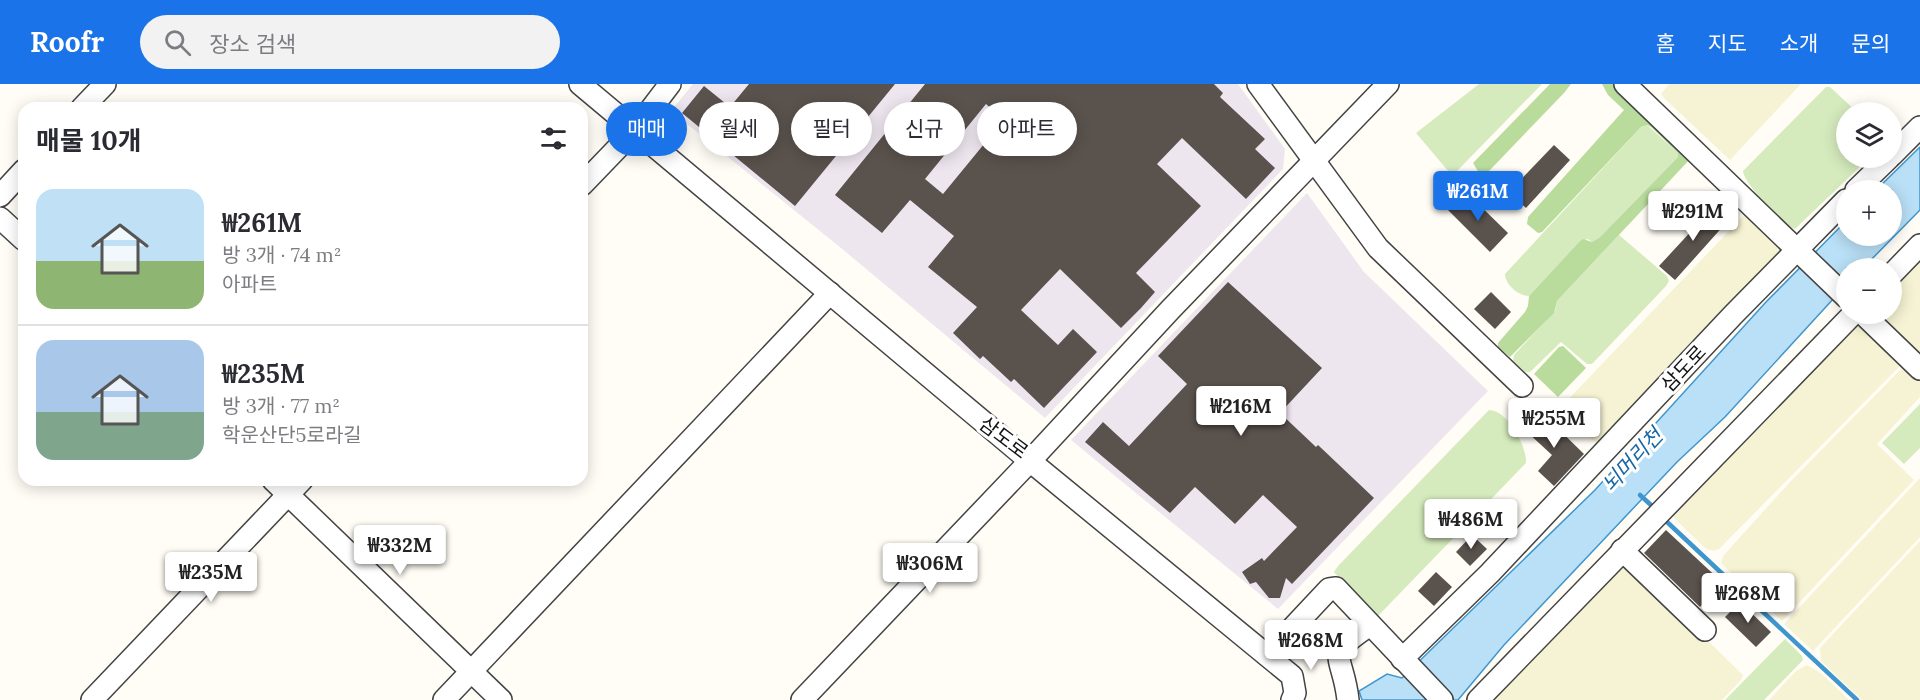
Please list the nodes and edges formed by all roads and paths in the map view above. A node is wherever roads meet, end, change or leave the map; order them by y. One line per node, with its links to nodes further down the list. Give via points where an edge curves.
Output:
1 (105, 84): 7 (street)
2 (580, 84): 9 (street, 삼도로)
3 (670, 84): 8 (street)
4 (1258, 84): 14 (street)
5 (1388, 84): 14 (street, 삼도로)
6 (1625, 84): 24 (street)
7 (88, 102)
8 (656, 102)
9 (606, 106)
10 (1920, 127): 11 (street)
11 (1902, 144)
12 (610, 156): 17 (street)
13 (666, 156): 27 (street, 삼도로)
14 (1315, 162): 31 (street, via 1378,248); 32 (street, 삼도로)
15 (1878, 168): 18 (street)
16 (18, 176): 19 (street)
17 (588, 179)
18 (1866, 180)
19 (0, 196)
20 (1836, 210): 24 (street, 삼도로)
21 (0, 218): 22 (street)
22 (18, 234)
23 (1920, 244): 25 (street)
24 (1798, 249): 26 (street); 39 (street, 삼도로, via 1518,544)
25 (1902, 263)
26 (1836, 287)
27 (830, 293): 32 (street, 삼도로); 40 (street)
28 (1843, 324): 35 (street)
29 (1873, 324): 30 (street)
30 (1920, 369)
31 (1522, 386)
32 (1030, 461): 38 (street); 44 (street)
33 (286, 486): 41 (street)
34 (288, 486): 40 (street)
35 (1622, 550): 37 (street); 48 (street)
36 (1370, 625): 38 (street, via 1339,591 1329,589); 39 (street); 46 (street, via 1340,648 1338,658)
37 (1705, 630)
38 (1267, 655): 45 (street, via 1292,676)
39 (1401, 659): 47 (street)
40 (471, 671): 42 (street); 43 (street)
41 (92, 700)
42 (444, 700)
43 (501, 700)
44 (802, 700)
45 (1292, 700)
46 (1348, 700)
47 (1442, 700)
48 (1478, 700)

